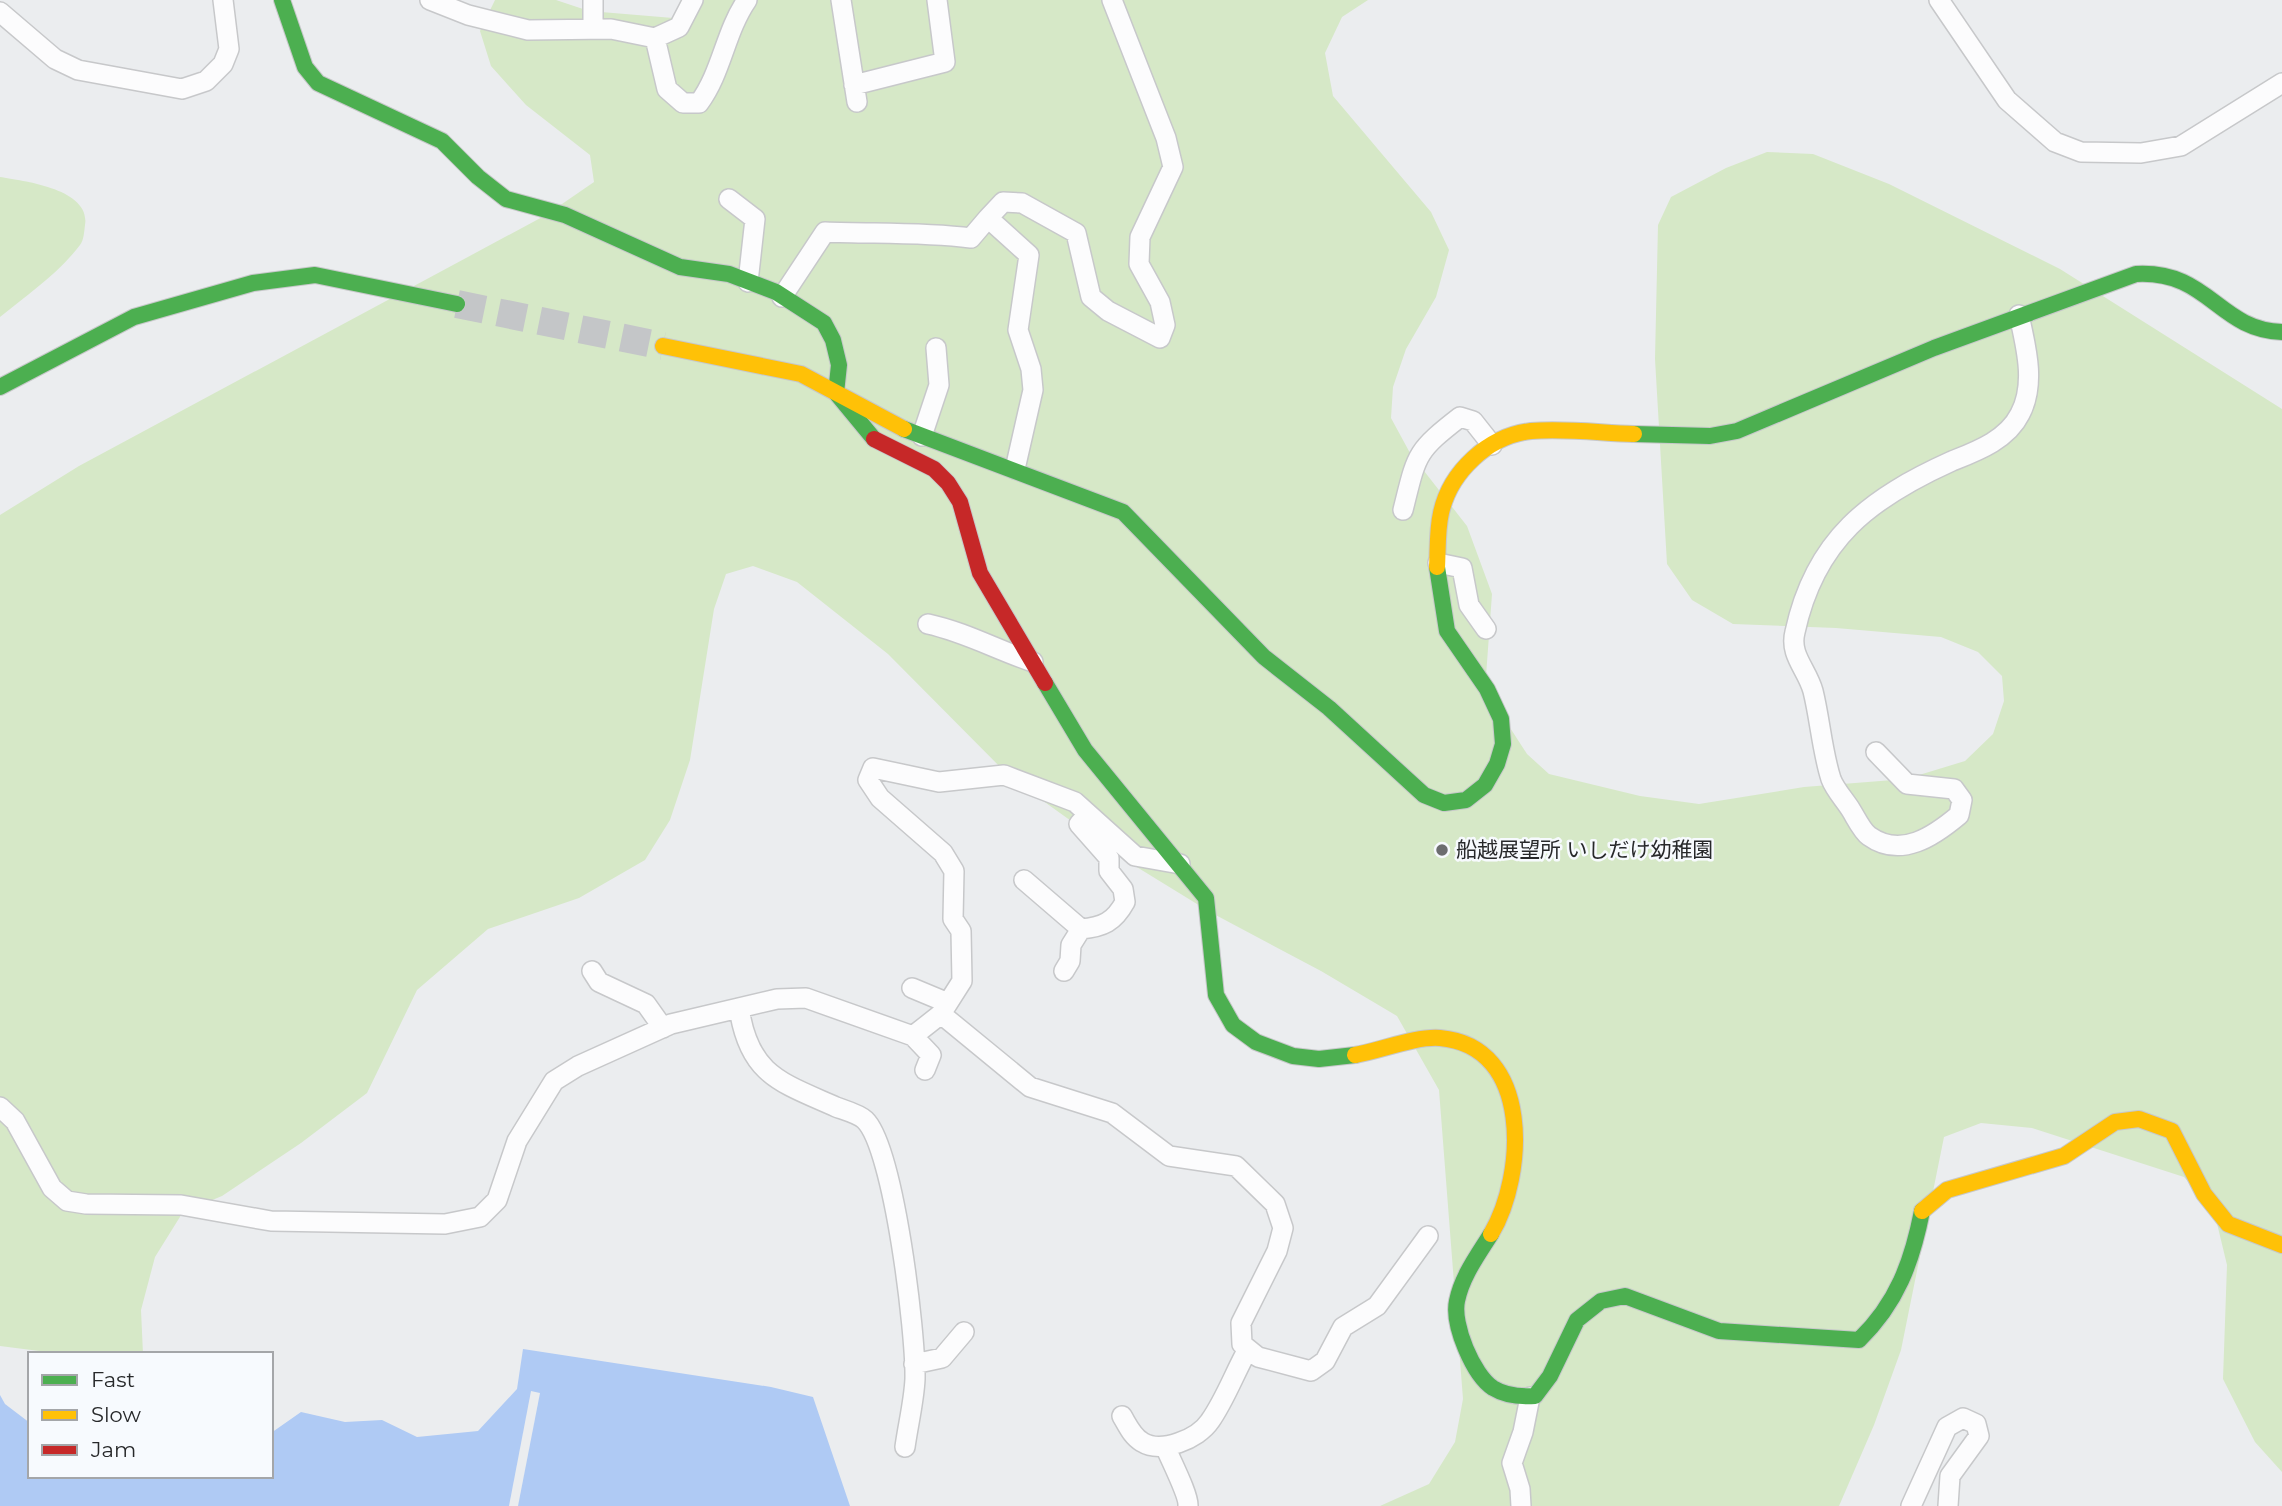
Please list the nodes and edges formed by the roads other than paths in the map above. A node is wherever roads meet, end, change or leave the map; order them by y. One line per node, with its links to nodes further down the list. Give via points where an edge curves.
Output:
1 (223, 0): 11 (street, via 229,49 223,64 206,81 182,89 78,70 55,60)
2 (282, 0): 17 (street, via 306,67 318,83 442,141 506,199 565,215 680,267 729,274)
3 (430, 0): 12 (street, via 528,30)
4 (593, 0): 12 (street)
5 (693, 0): 13 (street, via 679,27)
6 (747, 0): 13 (street, via 736,15 710,88 699,103 683,103 667,89)
7 (841, 0): 8 (street, via 855,94 945,62)
8 (937, 0)
9 (1112, 0): 16 (street, via 1173,167 1140,237 1139,264 1160,302 1165,325 1160,338 1091,297 1076,233 1022,203 1003,202)
10 (1940, 0): 14 (street, via 2007,100 2055,142 2081,152 2141,153 2181,146)
11 (0, 12)
12 (593, 29): 13 (street)
13 (655, 38)
14 (2282, 83)
15 (729, 199): 17 (street, via 755,219)
16 (988, 218): 18 (street, via 971,238 918,231 905,236 825,232); 28 (street, via 1029,255 1018,330 1031,369 1032,390)
17 (748, 282): 18 (street)
18 (782, 297): 25 (street, via 824,323 839,365)
19 (457, 304): 24 (street, via 315,275 253,283 134,317)
20 (2019, 315): 21 (street, via 2134,275 2159,271 2178,275 2246,325 2268,334); 27 (street, via 1799,402 1734,434 1530,431); 34 (street, via 2028,360 2028,390 2020,415 1993,443 1908,481 1857,517 1815,569 1794,633 1793,651 1812,687 1832,781 1868,836 1893,845 1913,844 1959,815 1962,800 1954,789 1907,784)
21 (2282, 332)
22 (663, 346): 25 (street, via 801,374)
23 (936, 348): 26 (street, via 939,385)
24 (0, 387)
25 (836, 393): 26 (street, via 888,423); 33 (street, via 875,441 934,469 948,483 960,502 980,573)
26 (922, 436): 28 (street)
27 (1492, 445): 29 (street, via 1473,421 1460,417 1417,456); 30 (street, via 1472,458 1449,488 1440,515)
28 (1014, 469): 30 (street, via 1123,512 1264,657 1329,708 1424,795 1444,803 1466,800 1485,785 1503,744 1501,719 1487,689 1447,631)
29 (1403, 510)
30 (1438, 563): 32 (street, via 1462,568 1469,605)
31 (928, 624): 33 (street, via 959,631)
32 (1486, 629)
33 (1032, 662): 36 (street, via 1085,750)
34 (1876, 752)
35 (1088, 814): 36 (street, via 1135,856); 38 (street, via 1079,824 1108,858 1109,871 1123,889 1125,902 1118,916 1102,927); 43 (street, via 1075,802 1004,775 939,782 873,768 868,780 880,798 943,853 954,871 953,919 961,931 962,981)
36 (1181, 864): 53 (street, via 1209,904 1215,993 1230,1020 1248,1038 1316,1060 1438,1038 1467,1045 1496,1066 1511,1099 1512,1177 1503,1213 1465,1279 1454,1311 1460,1337 1488,1385)
37 (1024, 880): 38 (street)
38 (1081, 929): 40 (street, via 1070,946 1070,961)
39 (592, 971): 44 (street, via 598,982 646,1004)
40 (1064, 971)
41 (912, 988): 43 (street)
42 (739, 1008): 44 (street); 45 (street, via 806,998); 52 (street, via 743,1038 775,1078 865,1120 895,1205)
43 (944, 1009): 45 (street); 51 (street, via 1030,1087 1112,1113 1169,1156 1236,1166 1252,1178 1275,1204 1283,1228 1277,1251 1241,1323 1242,1344)
44 (663, 1028): 47 (street, via 554,1081 517,1141 497,1200 480,1217 445,1224 271,1221 181,1205 67,1201 52,1188 15,1121)
45 (913, 1036): 46 (street, via 931,1055)
46 (925, 1070)
47 (0, 1107)
48 (1428, 1236): 51 (street, via 1377,1306 1343,1327 1325,1361 1311,1371 1258,1357)
49 (2282, 1245): 53 (street, via 2228,1224 2204,1194 2172,1132 2139,1119 2115,1122 2064,1156 1947,1190 1923,1207 1916,1244 1897,1297 1880,1322 1859,1340 1719,1331 1625,1296 1601,1301 1577,1320 1550,1376)
50 (964, 1332): 52 (street, via 942,1358)
51 (1248, 1349): 55 (street, via 1209,1423 1193,1437)
52 (914, 1364): 56 (street)
53 (1530, 1397): 58 (street, via 1512,1463)
54 (1122, 1416): 55 (street, via 1130,1432 1144,1444)
55 (1164, 1446): 57 (street, via 1189,1498)
56 (905, 1447)
57 (1188, 1506)
58 (1521, 1506)
59 (1911, 1506): 60 (street, via 1947,1427 1963,1418 1976,1423 1979,1436 1950,1476)
60 (1948, 1506)

